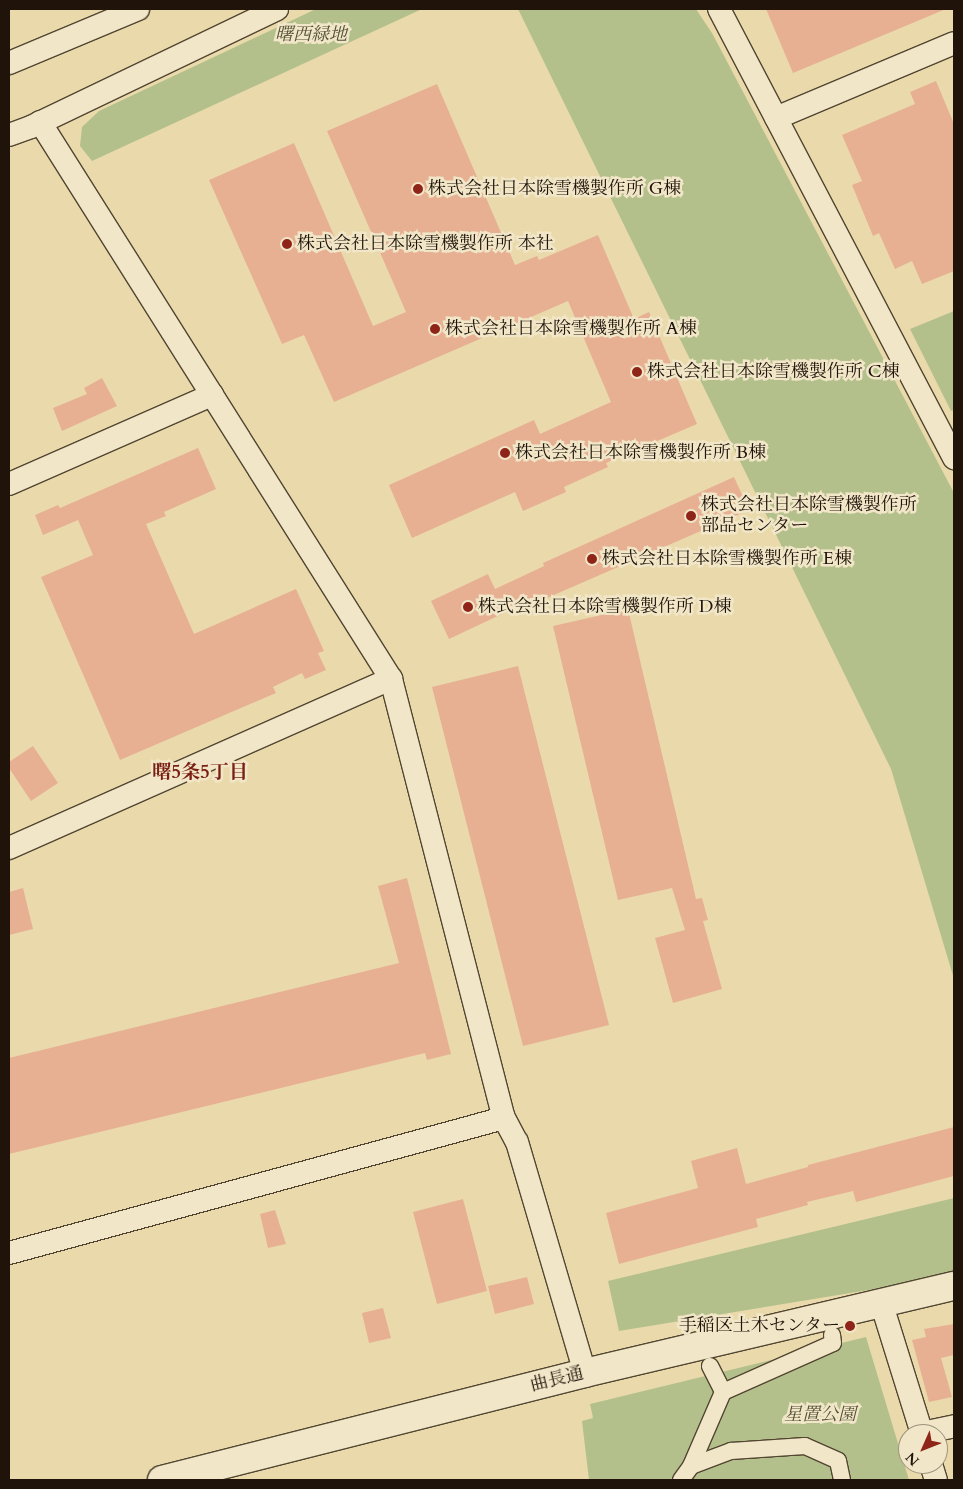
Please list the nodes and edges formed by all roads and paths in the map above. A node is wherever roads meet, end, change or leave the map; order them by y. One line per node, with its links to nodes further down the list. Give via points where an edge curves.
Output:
1 (138, 9): 5 (street)
2 (277, 9): 7 (street)
3 (719, 9): 6 (street)
4 (954, 42): 6 (street)
5 (9, 63)
6 (776, 118): 10 (street)
7 (40, 122): 8 (street); 9 (street)
8 (9, 135)
9 (212, 395): 12 (street); 13 (street)
10 (948, 432): 11 (street)
11 (954, 458)
12 (9, 484)
13 (391, 678): 14 (street); 15 (street)
14 (9, 848)
15 (504, 1118): 16 (street); 21 (street, via 517,1142)
16 (9, 1253)
17 (954, 1286): 18 (street, 曲長通)
18 (881, 1302): 21 (street, 曲長通); 23 (street)
19 (832, 1335): 22 (street, via 833,1343)
20 (710, 1366): 22 (street)
21 (585, 1372): 25 (street, 曲長通)
22 (723, 1392): 24 (street)
23 (919, 1424)
24 (691, 1466): 26 (street); 27 (street, via 731,1450 805,1446 838,1460)
25 (162, 1480)
26 (681, 1480)
27 (842, 1480)

